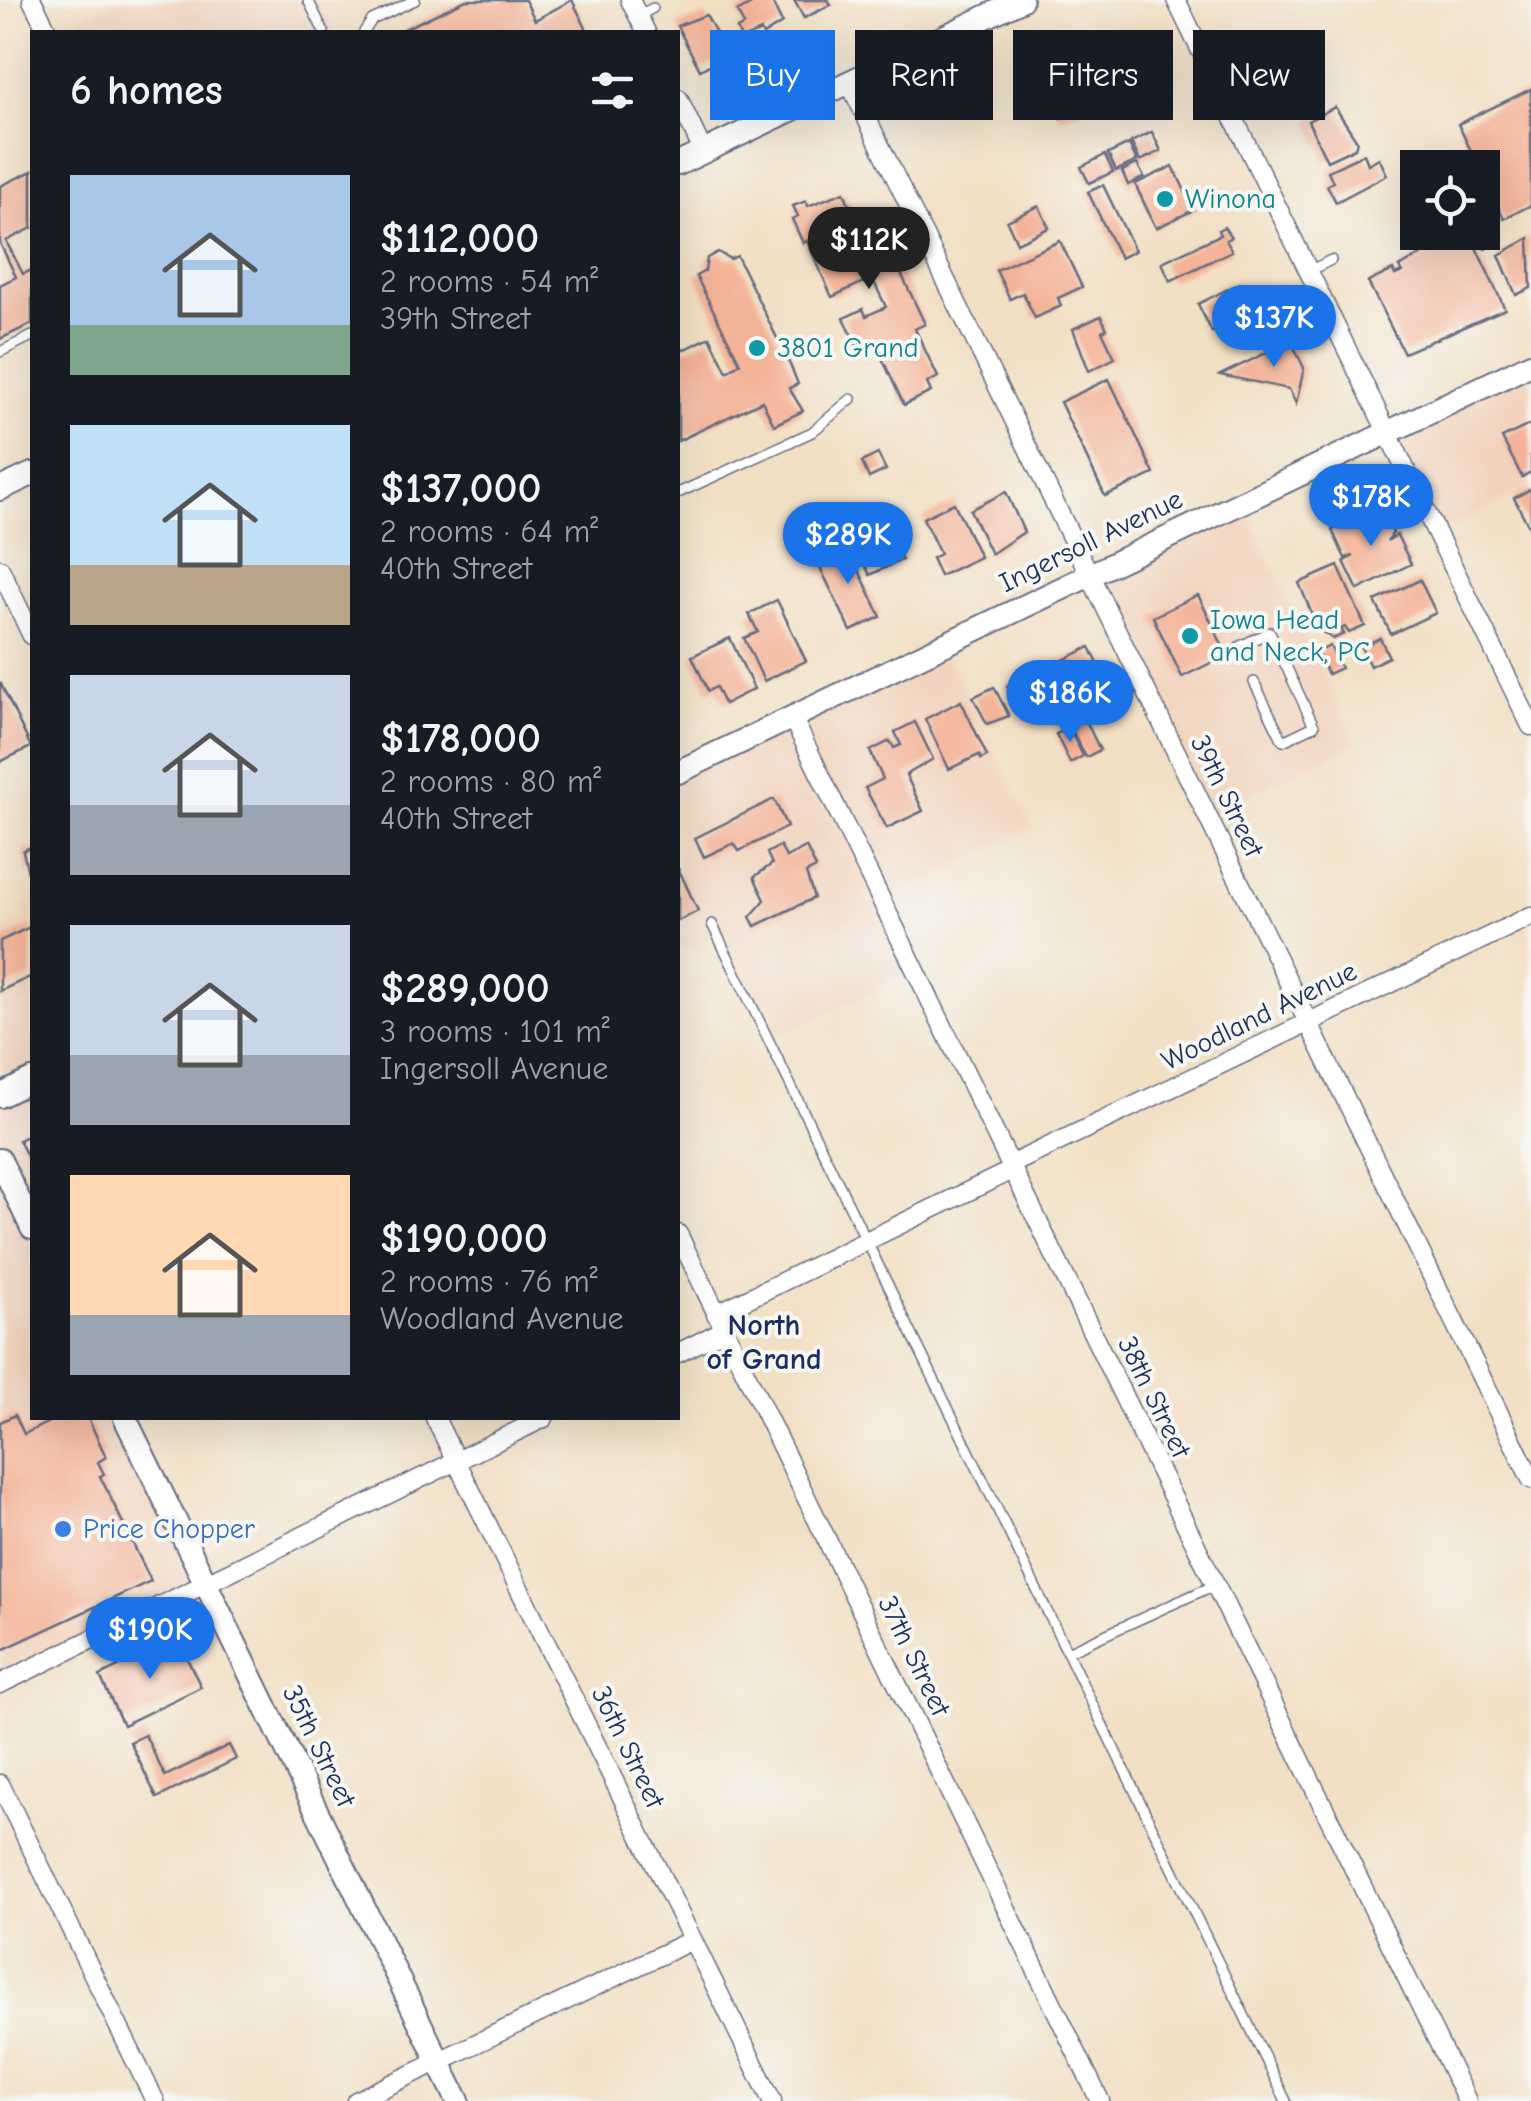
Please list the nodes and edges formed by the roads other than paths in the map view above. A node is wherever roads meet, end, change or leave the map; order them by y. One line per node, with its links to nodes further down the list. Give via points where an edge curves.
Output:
1 (32, 0): 6 (street)
2 (308, 0): 7 (lane)
3 (415, 0): 8 (lane, via 372,20)
4 (1021, 0): 9 (main road)
5 (1176, 0): 14 (street)
6 (47, 30)
7 (319, 30)
8 (365, 30)
9 (849, 82): 11 (main road); 24 (street, 39th Street)
10 (680, 102): 11 (street)
11 (703, 152): 12 (main road)
12 (680, 163)
13 (1331, 260): 14 (lane)
14 (1308, 271): 19 (street)
15 (30, 337): 16 (lane)
16 (0, 352)
17 (1531, 364): 19 (main road, Ingersoll Avenue)
18 (851, 399): 22 (lane, via 812,432)
19 (1388, 432): 24 (main road, Ingersoll Avenue); 29 (street)
20 (30, 475): 21 (main road)
21 (0, 489)
22 (680, 493)
23 (0, 569): 25 (street)
24 (1092, 574): 28 (main road, Ingersoll Avenue); 33 (street, 39th Street)
25 (30, 632)
26 (1240, 646): 27 (lane, via 1270,632 1314,726 1282,741)
27 (1254, 682)
28 (792, 717): 30 (main road, Ingersoll Avenue); 37 (street, 38th Street)
29 (1531, 726)
30 (680, 771)
31 (1531, 916): 33 (street, Woodland Avenue)
32 (712, 924): 40 (lane)
33 (1308, 1023): 37 (street, Woodland Avenue); 47 (street, 39th Street)
34 (30, 1081): 35 (main road)
35 (0, 1096)
36 (0, 1160): 38 (main road)
37 (1011, 1168): 40 (street, Woodland Avenue); 49 (street, 38th Street)
38 (30, 1224)
39 (680, 1238): 41 (street, 37th Street)
40 (866, 1241): 41 (street, Woodland Avenue); 50 (lane)
41 (721, 1322): 42 (street, Woodland Avenue); 59 (street, 37th Street)
42 (680, 1352)
43 (126, 1420): 48 (main road, 35th Street)
44 (436, 1420): 46 (street, 36th Street)
45 (540, 1420): 46 (street)
46 (456, 1460): 48 (street); 53 (street, 36th Street)
47 (1531, 1479)
48 (206, 1584): 51 (street); 54 (main road, 35th Street)
49 (1215, 1584): 50 (lane); 61 (street, 38th Street)
50 (1067, 1652): 60 (lane)
51 (0, 1684)
52 (0, 1784): 55 (street)
53 (692, 1940): 54 (street); 58 (street, 36th Street)
54 (439, 2061): 56 (street); 57 (main road, 35th Street)
55 (155, 2101)
56 (356, 2101)
57 (458, 2101)
58 (772, 2101)
59 (1100, 2101)
60 (1286, 2101)
61 (1467, 2101)

